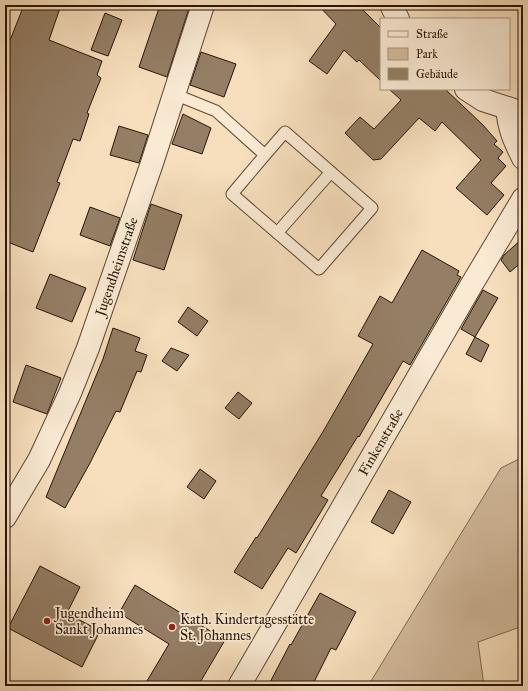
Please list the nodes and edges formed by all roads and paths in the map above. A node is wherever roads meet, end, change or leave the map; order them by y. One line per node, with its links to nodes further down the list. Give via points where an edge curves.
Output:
1 (203, 5): 5 (street, Jugendheimstraße)
2 (391, 5): 3 (street)
3 (398, 18)
4 (468, 90): 6 (street, via 483,100)
5 (174, 94): 7 (lane, via 216,111); 12 (street, Jugendheimstraße, via 88,348 39,460)
6 (515, 111): 8 (street, via 508,121)
7 (265, 155): 9 (lane, via 285,132); 11 (lane, via 232,194)
8 (523, 158)
9 (331, 172): 11 (lane); 11 (lane, via 372,208 319,269)
10 (523, 199): 13 (street, Finkenstraße)
11 (277, 233)
12 (5, 517)
13 (239, 686)

